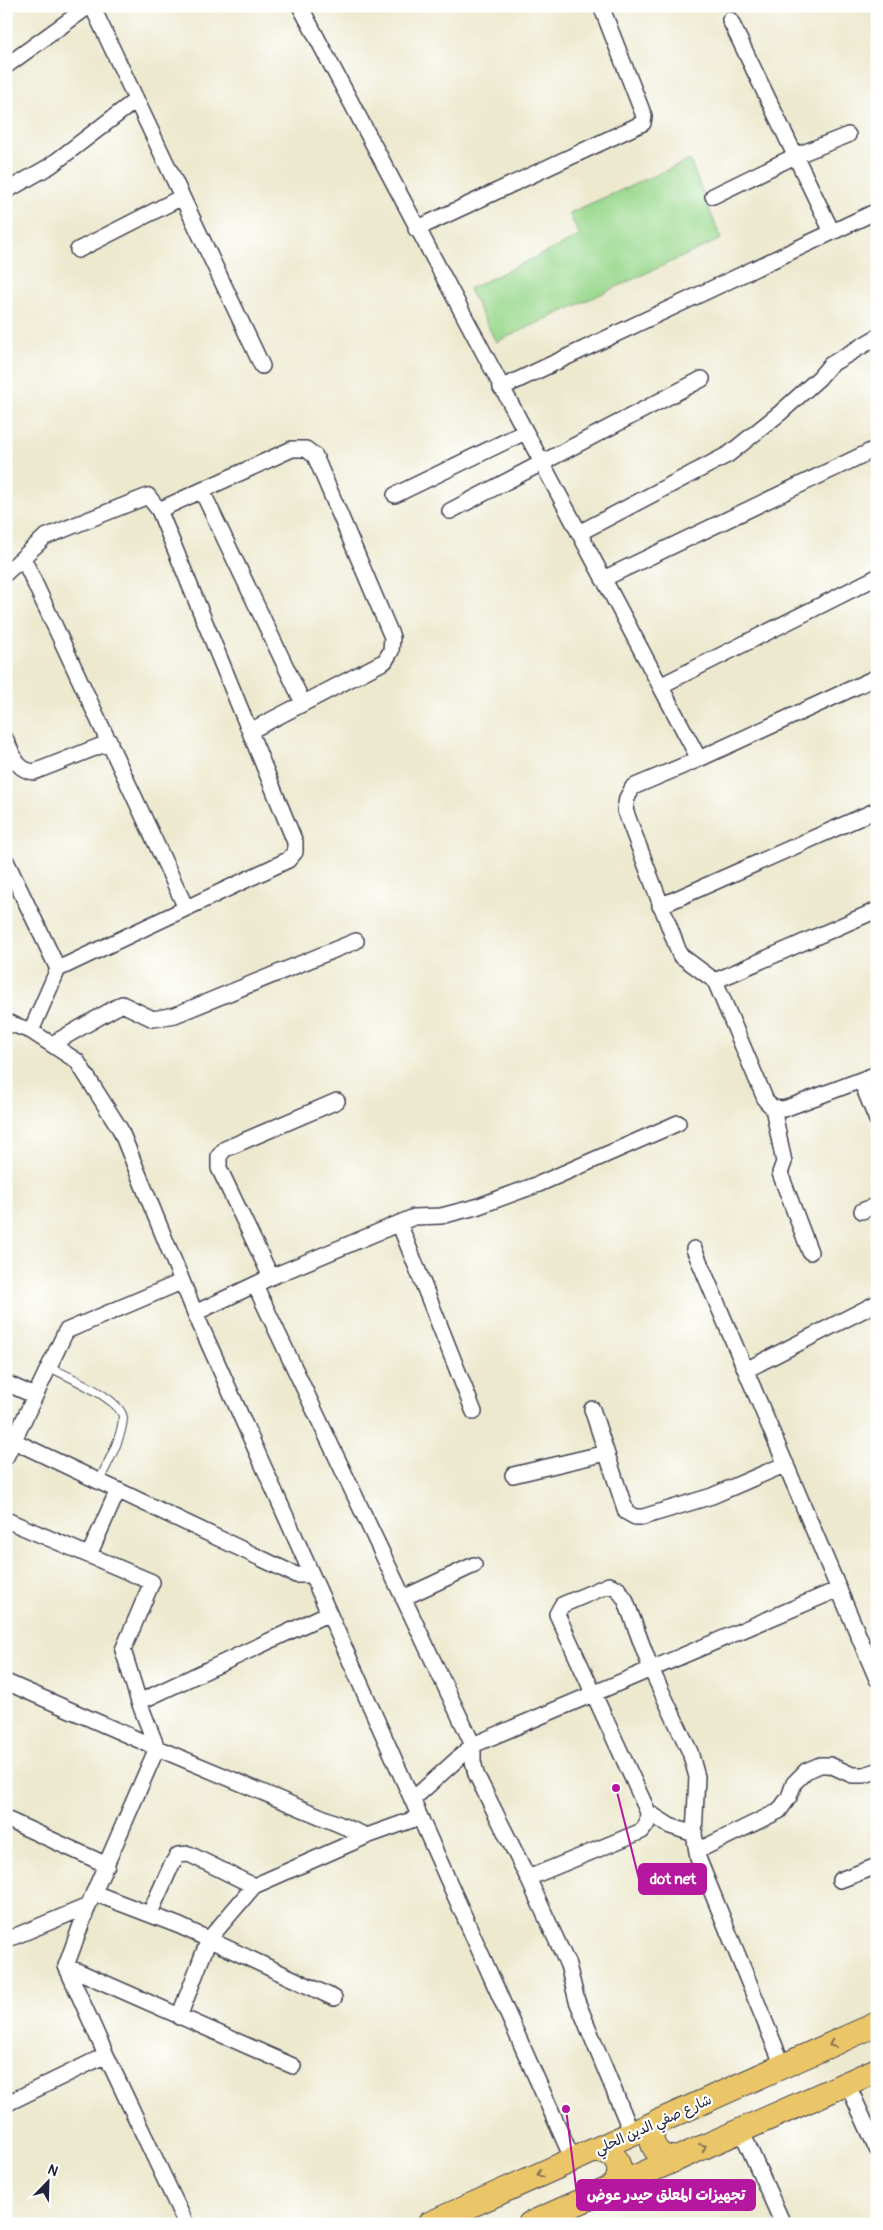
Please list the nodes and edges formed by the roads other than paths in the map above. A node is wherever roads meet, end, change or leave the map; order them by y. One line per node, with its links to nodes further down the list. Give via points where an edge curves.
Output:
1 (90, 6): 5 (street); 6 (street)
2 (300, 6): 13 (street)
3 (601, 6): 13 (street, via 644,116 643,123)
4 (730, 20): 8 (street)
5 (6, 66)
6 (136, 100): 9 (street, via 50,166); 11 (street)
7 (848, 135): 8 (street)
8 (795, 156): 10 (street); 14 (street)
9 (6, 191)
10 (714, 196)
11 (182, 197): 15 (street); 17 (street)
12 (877, 211): 14 (street)
13 (416, 228): 19 (street)
14 (832, 232): 19 (street)
15 (78, 250)
16 (877, 337): 27 (street, via 830,365 780,413 729,454)
17 (262, 366)
18 (702, 379): 22 (street)
19 (501, 388): 20 (street)
20 (525, 432): 22 (street); 24 (street)
21 (877, 448): 31 (street)
22 (541, 463): 26 (street); 27 (street)
23 (202, 491): 25 (street); 34 (street); 34 (street, via 292,449 306,449 315,456 392,638 385,661)
24 (395, 495)
25 (160, 510): 28 (street, via 148,496 45,537); 35 (street)
26 (450, 511)
27 (579, 533): 31 (street)
28 (23, 558): 29 (street); 37 (street)
29 (6, 573)
30 (877, 577): 33 (street)
31 (603, 580): 33 (street)
32 (877, 677): 38 (street)
33 (660, 686): 38 (street)
34 (303, 703): 35 (street)
35 (250, 731): 42 (street, via 295,842 295,852 288,860)
36 (6, 740): 37 (street, via 17,764 24,771 34,772)
37 (110, 742): 42 (street)
38 (699, 759): 41 (street, via 633,787 627,798 625,810)
39 (877, 810): 41 (street)
40 (6, 861): 45 (street)
41 (660, 906): 46 (street, via 680,955)
42 (186, 908): 45 (street)
43 (877, 910): 46 (street)
44 (356, 941): 49 (street, via 175,1015 153,1018 122,1004)
45 (58, 969): 48 (street)
46 (715, 981): 53 (street, via 766,1101)
47 (6, 1022): 48 (street)
48 (32, 1031): 49 (street)
49 (52, 1044): 62 (street, via 77,1061 120,1129)
50 (877, 1074): 51 (street)
51 (862, 1081): 53 (street, via 784,1109); 54 (street)
52 (337, 1101): 61 (street, via 225,1149 219,1156 219,1168)
53 (773, 1108): 60 (street, via 784,1162 780,1173)
54 (877, 1120)
55 (678, 1123): 58 (street, via 539,1184 476,1207 441,1216 414,1217)
56 (877, 1205): 57 (street)
57 (862, 1211)
58 (399, 1223): 61 (street); 71 (street)
59 (694, 1249): 67 (street)
60 (810, 1252)
61 (272, 1278): 63 (street)
62 (181, 1282): 65 (street); 66 (street, via 66,1331)
63 (255, 1285): 65 (street); 84 (street)
64 (877, 1304): 67 (street)
65 (195, 1313): 82 (street)
66 (49, 1367): 69 (street); 77 (lane, via 118,1406 123,1418)
67 (746, 1370): 75 (street)
68 (6, 1383): 69 (street)
69 (35, 1396): 72 (street)
70 (592, 1409): 73 (street)
71 (474, 1412)
72 (14, 1441): 74 (street); 77 (street)
73 (606, 1453): 75 (street, via 626,1512 635,1517 712,1496); 76 (street)
74 (6, 1457)
75 (786, 1464): 83 (street)
76 (513, 1475)
77 (100, 1481): 78 (street)
78 (118, 1490): 80 (street); 82 (street, via 296,1575)
79 (6, 1520): 80 (street)
80 (88, 1555): 90 (street, via 152,1582 123,1650)
81 (474, 1565): 84 (street)
82 (312, 1575): 85 (street)
83 (839, 1589): 86 (street); 87 (street)
84 (403, 1598): 91 (street)
85 (329, 1613): 90 (street); 94 (street)
86 (651, 1669): 89 (street); 89 (street, via 625,1599 617,1588 609,1585 570,1601 562,1605 558,1614); 98 (street, via 690,1752 697,1777)
87 (877, 1679)
88 (6, 1682): 92 (street)
89 (594, 1694): 91 (street); 95 (street)
90 (139, 1702): 92 (street)
91 (473, 1745): 94 (street); 103 (street, via 476,1774)
92 (157, 1748): 99 (street); 101 (street)
93 (877, 1771): 100 (street, via 852,1775 830,1764 806,1771 794,1783 779,1810)
94 (412, 1800): 97 (street)
95 (648, 1812): 98 (street, via 670,1826); 103 (street, via 647,1824 642,1831)
96 (6, 1818): 101 (street)
97 (420, 1818): 99 (street); 124 (street)
98 (694, 1834): 100 (street)
99 (367, 1836): 105 (street)
100 (697, 1851): 116 (street)
101 (107, 1865): 106 (street)
102 (877, 1866): 104 (street)
103 (528, 1878): 122 (street, via 568,1965 577,2001)
104 (840, 1880)
105 (254, 1886): 107 (street, via 189,1854 178,1855); 108 (street)
106 (91, 1900): 107 (street); 109 (street); 110 (street)
107 (150, 1913): 108 (street)
108 (209, 1939): 111 (street); 112 (street)
109 (6, 1940)
110 (66, 1966): 112 (street); 114 (street)
111 (334, 1998)
112 (179, 2017): 115 (street)
113 (877, 2024): 116 (main road, شارع صفي الدين الحلي, one-way to 116)
114 (106, 2055): 119 (street); 127 (street)
115 (293, 2066)
116 (784, 2066): 120 (main road, شارع صفي الدين الحلي)
117 (877, 2070): 118 (main road)
118 (847, 2083): 121 (main road); 123 (street)
119 (6, 2104)
120 (658, 2122): 122 (main road, شارع صفي الدين الحلي); 125 (main road, via 651,2134 654,2148 665,2158)
121 (741, 2130): 125 (main road, one-way to 121); 130 (street)
122 (632, 2134): 124 (main road, شارع صفي الدين الحلي)
123 (877, 2148)
124 (584, 2155): 126 (main road, via 608,2152 618,2162 619,2176); 128 (main road, شارع صفي الدين الحلي, one-way to 128)
125 (679, 2158): 126 (main road)
126 (612, 2187): 129 (main road)
127 (186, 2224)
128 (429, 2224)
129 (530, 2224)
130 (783, 2224)

